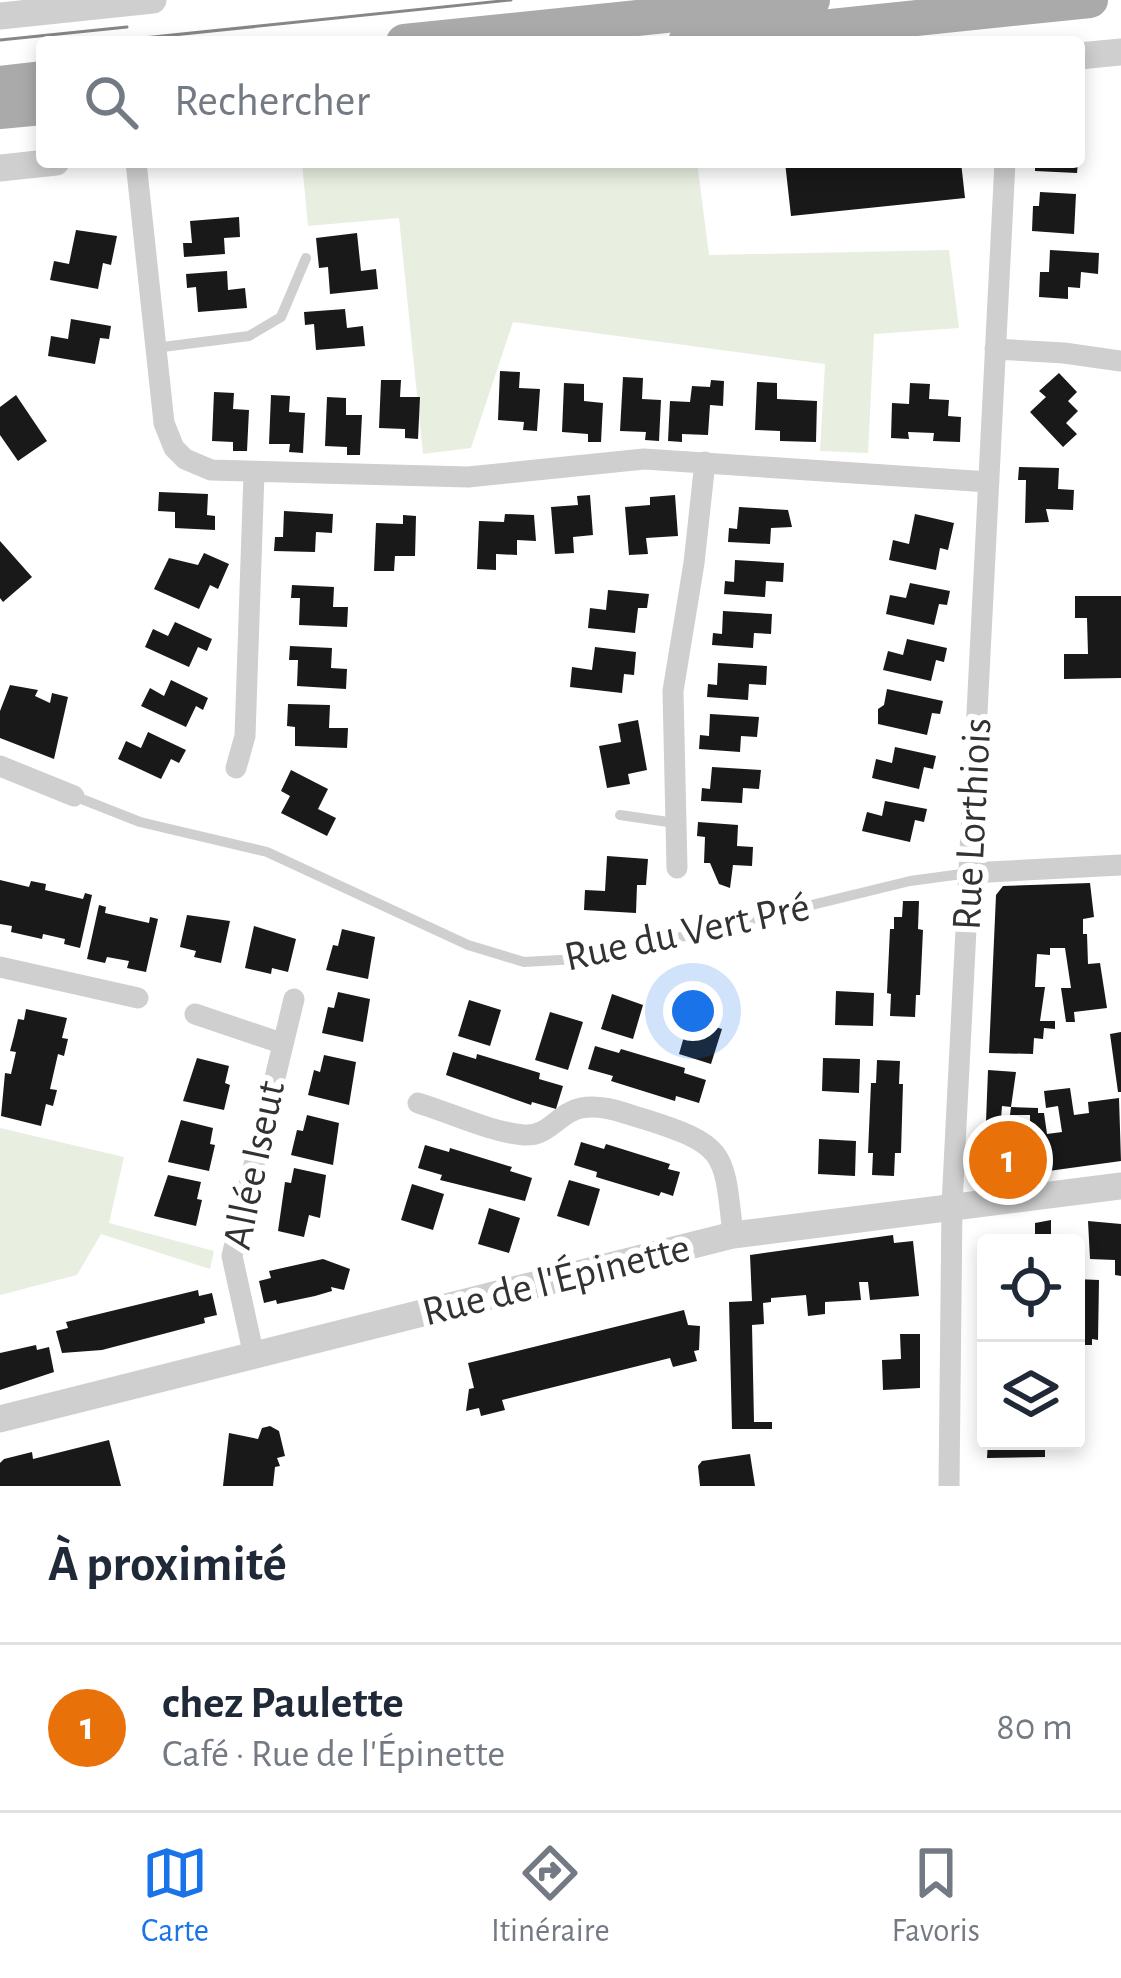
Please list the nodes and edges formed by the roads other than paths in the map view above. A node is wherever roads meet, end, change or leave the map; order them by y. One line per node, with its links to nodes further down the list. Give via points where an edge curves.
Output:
1 (153, 0): 4 (street)
2 (812, 0): 5 (main road)
3 (1090, 0): 6 (main road)
4 (0, 16)
5 (462, 36)
6 (744, 36)
7 (1121, 52): 8 (street)
8 (1085, 55)
9 (36, 80): 10 (main road)
10 (0, 84)
11 (36, 108): 12 (main road)
12 (0, 111)
13 (36, 164): 14 (street)
14 (0, 168)
15 (137, 168): 18 (street)
16 (1005, 168): 19 (street, Rue Lorthiois)
17 (306, 258): 18 (lane, via 280,317 250,336)
18 (155, 348): 22 (street, via 174,448 196,466)
19 (994, 350): 20 (street); 23 (street, Rue Lorthiois)
20 (1121, 362)
21 (705, 462): 22 (street, via 624,459 453,478); 23 (street); 28 (street, via 673,691)
22 (254, 472): 25 (street, via 245,736)
23 (989, 482): 31 (street, Rue Lorthiois)
24 (0, 766): 26 (street, Rue du Vert Pré)
25 (236, 768)
26 (74, 796): 31 (lane, Rue du Vert Pré, via 140,823 267,852 468,945 524,962 595,958)
27 (620, 815): 28 (lane)
28 (675, 823): 30 (street)
29 (1121, 865): 31 (street, Rue du Vert Pré)
30 (677, 868)
31 (969, 873): 39 (street, Rue Lorthiois)
32 (0, 968): 33 (street)
33 (138, 998)
34 (294, 999): 36 (street, Allée Iseut)
35 (195, 1014): 36 (street, Allée Iseut)
36 (280, 1043): 41 (street, Allée Iseut, via 232,1256)
37 (418, 1103): 40 (street, via 519,1135 596,1107 691,1134 720,1160)
38 (1121, 1186): 39 (street, Rue de l'Épinette)
39 (952, 1205): 40 (street, Rue de l'Épinette); 43 (street, Rue Lorthiois)
40 (733, 1235): 41 (street, Rue de l'Épinette)
41 (254, 1356): 42 (street, Rue de l'Épinette)
42 (0, 1419)
43 (950, 1486)

